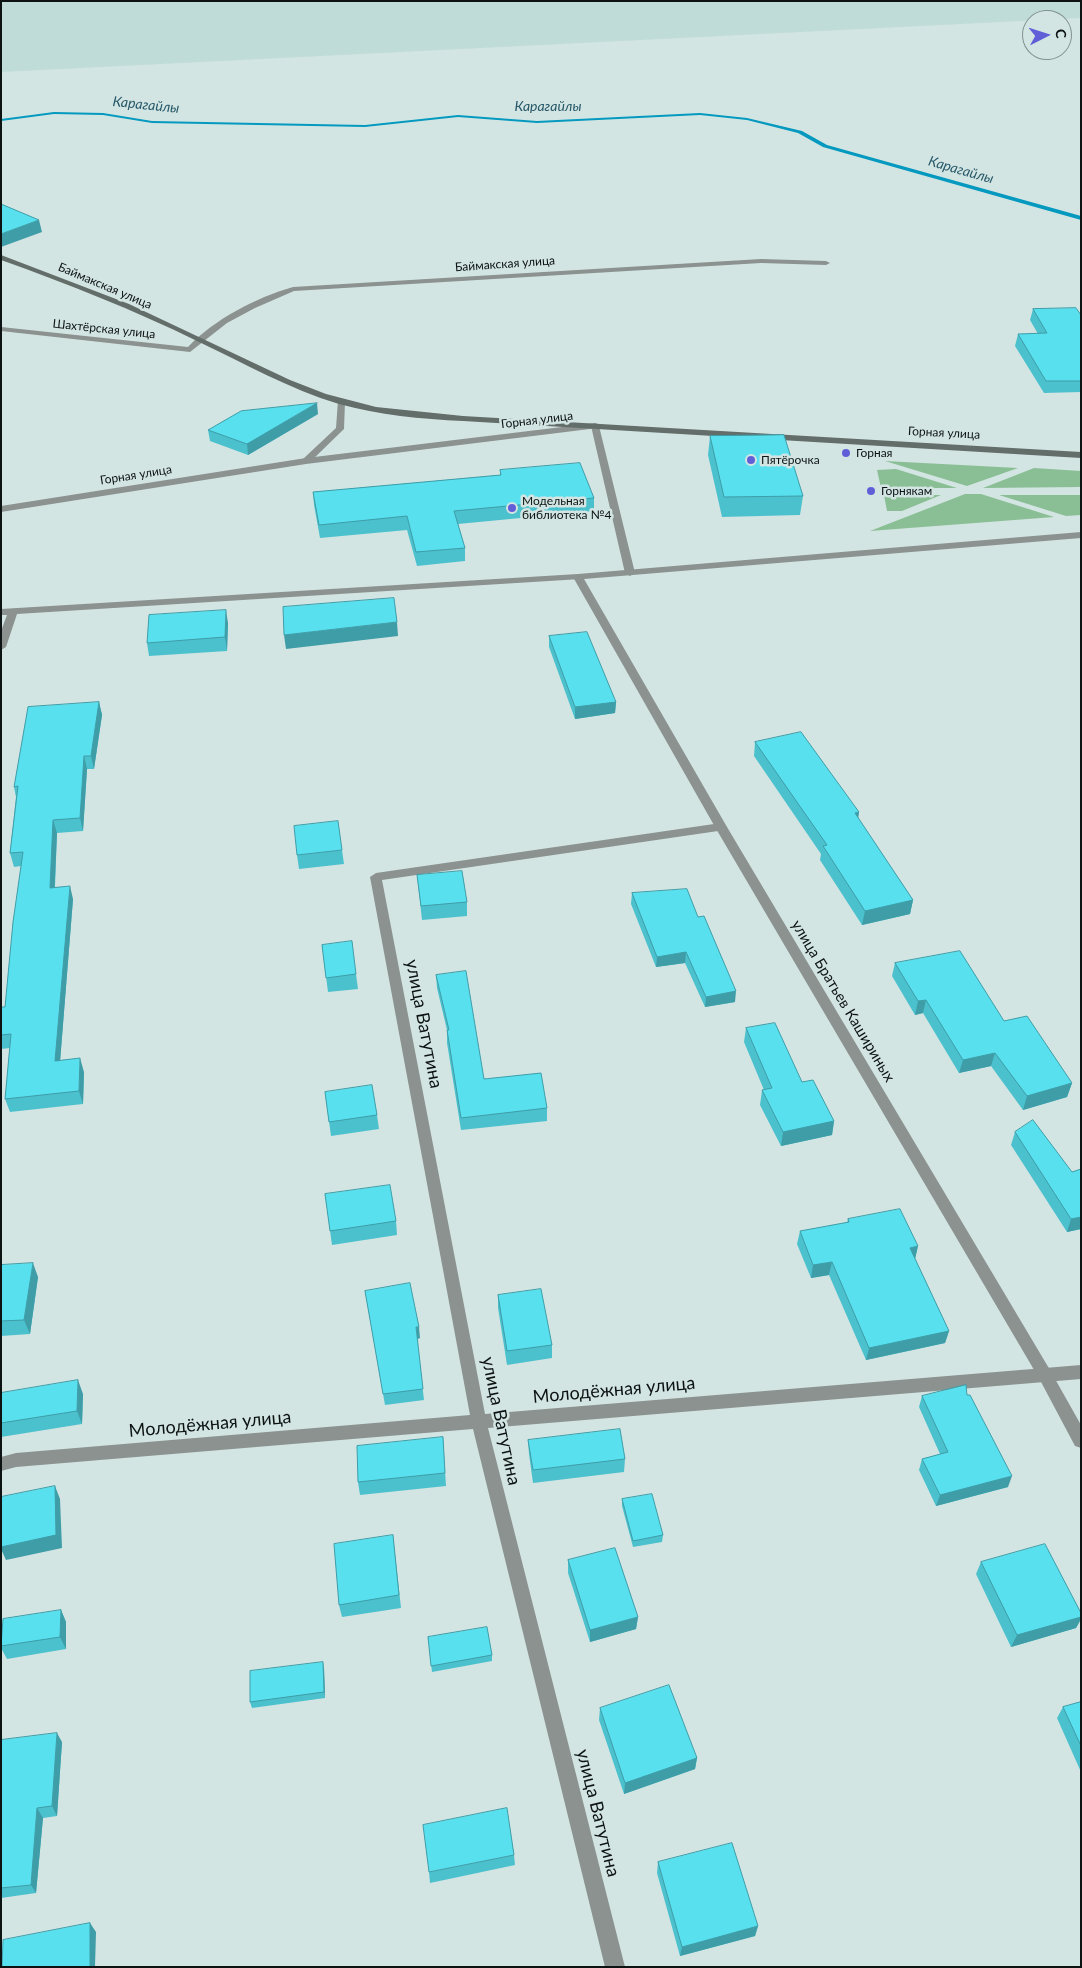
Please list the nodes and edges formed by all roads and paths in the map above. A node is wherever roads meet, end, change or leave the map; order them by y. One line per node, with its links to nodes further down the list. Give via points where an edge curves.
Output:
1 (1, 256): 4 (main road, Баймакская улица, via 104,296)
2 (826, 262): 4 (street, Баймакская улица, via 762,261 294,289 254,305)
3 (1, 329): 4 (street, Шахтёрская улица, via 190,350)
4 (199, 339): 5 (main road, Баймакская улица, via 279,378)
5 (341, 402): 6 (main road, Баймакская улица, via 395,414); 8 (street, via 340,430)
6 (596, 426): 7 (main road, Горная улица); 8 (street, Горная улица); 11 (street)
7 (1081, 455)
8 (306, 461): 9 (street, Горная улица)
9 (1, 509)
10 (1081, 535): 11 (street)
11 (630, 573): 12 (street)
12 (578, 577): 13 (street); 16 (street, улица Братьев Кашириных)
13 (13, 611): 14 (street); 15 (street)
14 (1, 612)
15 (1, 647)
16 (720, 827): 18 (street, улица Братьев Кашириных); 19 (street, улица Ватутина, via 376,877)
17 (1081, 1372): 18 (street, Молодёжная улица)
18 (1045, 1375): 19 (street, Молодёжная улица); 20 (street, улица Братьев Кашириных)
19 (479, 1422): 21 (street, Молодёжная улица, via 26,1459); 22 (street, улица Ватутина)
20 (1081, 1441)
21 (1, 1464)
22 (616, 1967)

